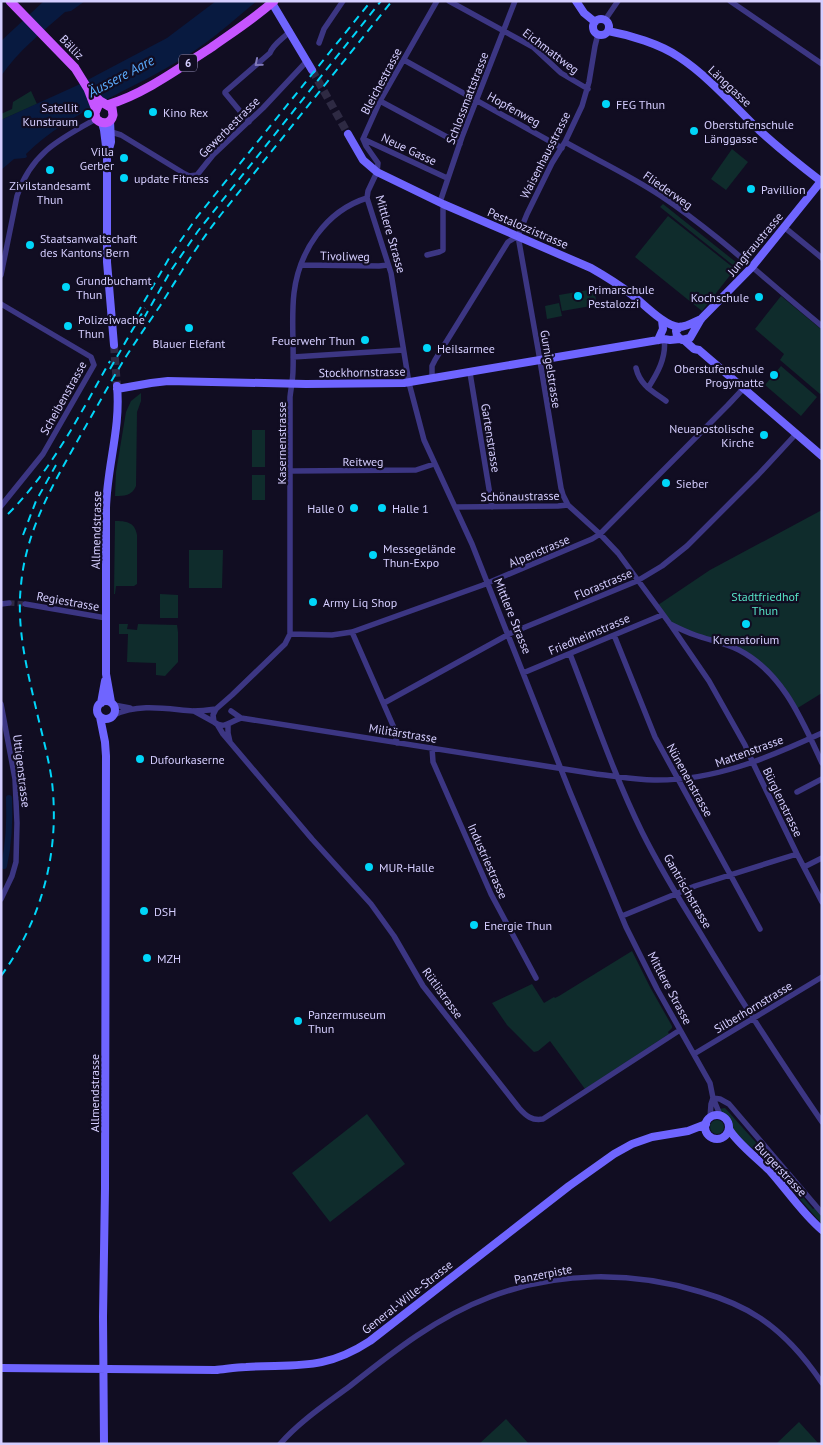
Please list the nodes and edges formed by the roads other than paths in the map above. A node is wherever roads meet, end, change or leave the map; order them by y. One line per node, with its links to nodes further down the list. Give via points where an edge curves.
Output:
1 (10, 1): 24 (main road, Bälliz, via 72,64)
2 (343, 1): 16 (street, via 324,29)
3 (437, 1): 18 (street, Bleichestrasse)
4 (450, 1): 12 (street, Eichmattweg)
5 (515, 1): 12 (street, Schlossmattstrasse)
6 (576, 1): 11 (main road, via 586,16)
7 (618, 1): 10 (street)
8 (730, 1): 19 (street)
9 (273, 2): 13 (main road); 24 (main road, 6, via 193,59)
10 (605, 20): 11 (main road); 14 (main road)
11 (595, 22): 15 (main road, via 594,29)
12 (503, 30): 21 (street, Eichmattweg, via 533,47 561,73); 22 (street, Schlossmattstrasse)
13 (290, 31): 17 (main road); 25 (street, one-way to 25, via 225,92)
14 (608, 31): 15 (main road); 32 (main road, Länggasse, via 650,43 683,59)
15 (598, 34): 21 (street, Waisenhausstrasse)
16 (319, 43)
17 (306, 60): 20 (main road); 25 (street, Gewerbestrasse)
18 (404, 60): 22 (street, Hopfenweg); 23 (street, Bleichestrasse)
19 (822, 64)
20 (312, 70)
21 (588, 89): 29 (street, Waisenhausstrasse)
22 (476, 100): 28 (street, Schlossmattstrasse); 29 (street, Hopfenweg)
23 (380, 101): 27 (street, Bleichestrasse); 28 (street)
24 (104, 115): 25 (street, Gewerbestrasse, via 121,135 194,177); 42 (street, via 52,144 29,169 17,196); 48 (main road)
25 (248, 122)
26 (348, 134): 30 (main road, via 363,160)
27 (363, 139): 30 (street, via 378,164); 31 (street, Neue Gasse)
28 (460, 144): 31 (street, Schlossmattstrasse)
29 (563, 145): 36 (street, Waisenhausstrasse); 41 (street, Fliederweg, via 656,192)
30 (377, 172): 33 (street, Mittlere Strasse); 34 (main road, Pestalozzistrasse)
31 (447, 178): 34 (street, Schlossmattstrasse)
32 (821, 181): 35 (main road, Jungfraustrasse)
33 (367, 198): 39 (street, Kasernenstrasse, via 342,210 323,227 306,251); 40 (street, Mittlere Strasse)
34 (441, 203): 36 (main road, Pestalozzistrasse); 37 (street, Schlossmattstrasse, via 443,250)
35 (784, 227): 38 (street); 41 (main road, Jungfraustrasse)
36 (518, 236): 44 (main road, Pestalozzistrasse, via 602,274); 51 (street, Gurnigelstrasse); 54 (street, Waisenhausstrasse, via 508,242 435,360)
37 (427, 256)
38 (822, 258)
39 (301, 265): 40 (street, Tivoliweg); 50 (street, Kasernenstrasse, via 294,295)
40 (388, 265): 49 (street, Mittlere Strasse)
41 (752, 267): 45 (street, Fliederweg); 46 (main road, Jungfraustrasse, via 702,319)
42 (1, 275)
43 (2, 305): 66 (street, Scheibenstrasse, via 91,358 94,365 43,454)
44 (662, 320): 46 (main road, Pestalozzistrasse); 47 (main road)
45 (822, 326)
46 (683, 333): 47 (main road, Stockhornstrasse, via 670,340); 59 (main road)
47 (661, 340): 51 (main road, Stockhornstrasse); 58 (street, via 665,348 662,361)
48 (114, 345)
49 (404, 350): 50 (street); 56 (street, Mittlere Strasse)
50 (293, 357): 55 (street, Kasernenstrasse)
51 (540, 361): 53 (main road, Stockhornstrasse); 65 (street, Gurnigelstrasse, via 562,495)
52 (636, 368): 58 (street, via 638,378)
53 (470, 373): 54 (main road, Stockhornstrasse); 68 (street, Gartenstrasse)
54 (432, 379): 56 (main road, Stockhornstrasse)
55 (292, 383): 56 (main road, Stockhornstrasse); 57 (main road, Stockhornstrasse, via 168,381); 64 (street, Kasernenstrasse)
56 (409, 383): 63 (street, Mittlere Strasse)
57 (117, 388): 76 (main road, Allmendstrasse, via 119,410 107,487)
58 (648, 388): 60 (street)
59 (742, 389): 61 (main road); 69 (street, Alpenstrasse)
60 (666, 401)
61 (796, 434): 62 (main road); 70 (street, Florastrasse, via 687,546)
62 (822, 456)
63 (434, 464): 64 (street, Reitweg, via 416,470); 67 (street, Mittlere Strasse)
64 (291, 472): 79 (street, Kasernenstrasse)
65 (568, 505): 68 (street, Schönaustrasse); 69 (street, Schönaustrasse)
66 (1, 506)
67 (456, 507): 68 (street, Schönaustrasse); 71 (street, Mittlere Strasse)
68 (492, 507)
69 (600, 534): 70 (street, Schönaustrasse); 71 (street, Alpenstrasse)
70 (637, 581): 75 (street, Schönaustrasse); 81 (street, Florastrasse)
71 (488, 583): 78 (street, Alpenstrasse); 81 (street, Mittlere Strasse)
72 (9, 603): 73 (street)
73 (1, 604)
74 (25, 604): 76 (street, Regiestrasse)
75 (662, 615): 77 (street, Schönaustrasse); 82 (street, Friedheimstrasse)
76 (106, 618): 86 (main road, Allmendstrasse)
77 (670, 624): 80 (street, Schönaustrasse); 83 (street, Bürglenstrasse)
78 (352, 632): 79 (street, Alpenstrasse); 89 (street)
79 (290, 634): 87 (street)
80 (692, 634): 83 (street); 102 (street, Schönaustrasse, via 738,650 766,669 796,709)
81 (508, 635): 85 (street, Mittlere Strasse); 89 (street, Florastrasse)
82 (614, 635): 84 (street, Friedheimstrasse); 111 (street, Nünenenstrasse, via 649,725)
83 (682, 643): 107 (street, Bürglenstrasse, via 720,699)
84 (570, 654): 85 (street, Friedheimstrasse); 110 (street, Gantrischstrasse)
85 (523, 673): 109 (street, Mittlere Strasse)
86 (106, 674): 88 (main road, Allmendstrasse); 91 (main road, Allmendstrasse)
87 (232, 696): 92 (street); 94 (street)
88 (101, 703): 91 (main road); 97 (main road, via 97,710)
89 (384, 703): 105 (street)
90 (1, 704): 119 (street, Uttigenstrasse, via 15,779 18,823 16,862)
91 (112, 704): 93 (street); 96 (main road, via 115,709)
92 (218, 708): 94 (street); 95 (street); 99 (street, via 213,715)
93 (132, 709): 95 (street); 96 (street)
94 (230, 710): 98 (street, Militärstrasse); 100 (street)
95 (194, 711): 99 (street)
96 (112, 716): 97 (main road); 103 (main road, Allmendstrasse)
97 (100, 717): 103 (main road, Allmendstrasse)
98 (241, 718): 100 (street); 105 (street, Militärstrasse)
99 (215, 723): 100 (street, via 222,726); 104 (street, Rütlistrasse)
100 (230, 723): 104 (street)
101 (822, 733): 102 (street, Mattenstrasse)
102 (810, 738): 107 (street, Mattenstrasse); 108 (street)
103 (105, 742): 140 (main road, Allmendstrasse)
104 (230, 742): 126 (street, Rütlistrasse, via 371,904 423,986 529,1118 543,1119)
105 (397, 743): 106 (street, Militärstrasse)
106 (432, 748): 109 (street, Militärstrasse); 124 (street, Industriestrasse, via 433,762 490,894)
107 (753, 763): 111 (street, Mattenstrasse, via 716,774); 114 (street, Bürglenstrasse)
108 (822, 763)
109 (561, 768): 110 (street, Mattenstrasse); 121 (street, Mittlere Strasse)
110 (618, 777): 111 (street, Mattenstrasse); 118 (street, Gantrischstrasse, via 643,835)
111 (677, 779): 117 (street, Nünenenstrasse)
112 (822, 779): 113 (street)
113 (797, 792)
114 (797, 854): 116 (street, Bürglenstrasse); 117 (street)
115 (822, 858): 116 (street)
116 (804, 867): 120 (street, Bürglenstrasse)
117 (731, 875): 118 (street); 122 (street, Nünenenstrasse)
118 (676, 893): 121 (street); 125 (street, Gantrischstrasse)
119 (1, 899)
120 (822, 902)
121 (622, 916): 126 (street, Mittlere Strasse)
122 (760, 929)
123 (822, 977): 125 (street, Silberhornstrasse)
124 (536, 978)
125 (752, 1019): 127 (street, Silberhornstrasse); 131 (street, Gantrischstrasse)
126 (680, 1030): 127 (street, Mittlere Strasse)
127 (694, 1054): 128 (street, Mittlere Strasse, via 710,1083)
128 (713, 1098): 129 (street, Mittlere Strasse); 130 (street, Mittlere Strasse); 137 (street, via 729,1104)
129 (721, 1117): 130 (main road, via 714,1116); 132 (main road, via 727,1121)
130 (708, 1121): 133 (main road, General-Wille-Strasse); 134 (main road)
131 (822, 1122)
132 (728, 1129): 135 (main road); 136 (main road, Burgerstrasse)
133 (688, 1131): 134 (main road, General-Wille-Strasse); 140 (main road, General-Wille-Strasse, via 647,1139 609,1157 370,1341 336,1358 307,1365 215,1370)
134 (707, 1134): 135 (main road)
135 (722, 1138): 136 (main road, Burgerstrasse)
136 (743, 1146): 138 (main road, Burgerstrasse)
137 (821, 1211)
138 (822, 1230)
139 (1, 1368): 140 (main road, General-Wille-Strasse)
140 (103, 1368): 142 (main road, Allmendstrasse)
141 (822, 1383): 143 (street, Panzerpiste, via 778,1331 726,1300 653,1280 600,1276 569,1278 490,1296 427,1328 302,1423)
142 (104, 1444)
143 (280, 1444)

